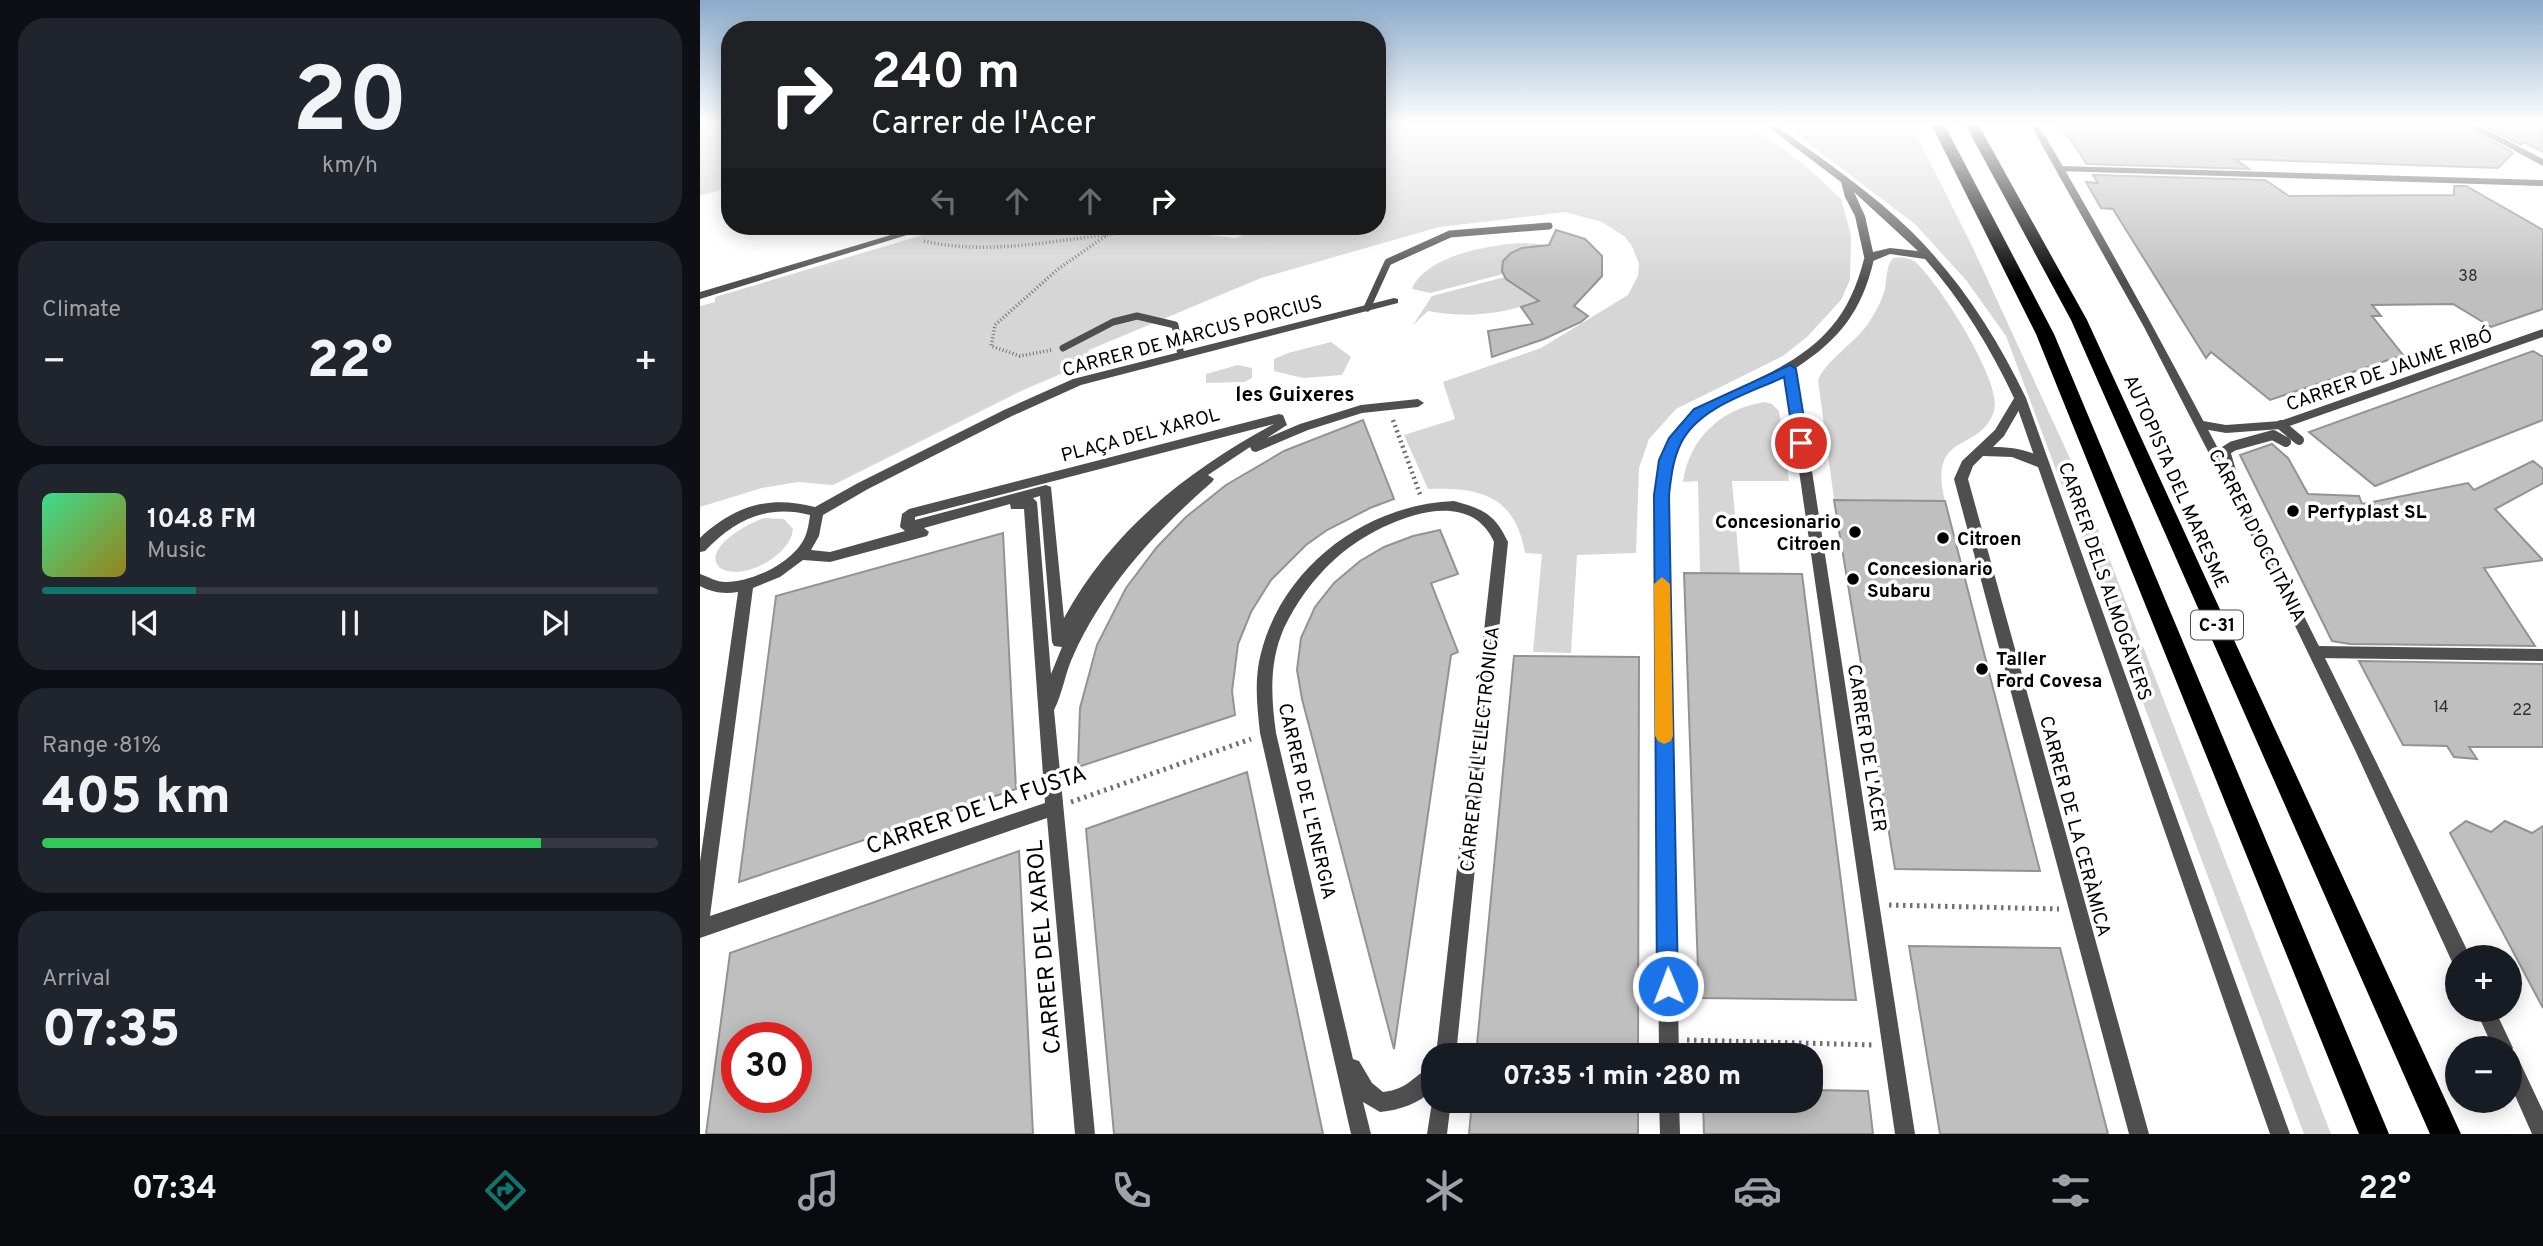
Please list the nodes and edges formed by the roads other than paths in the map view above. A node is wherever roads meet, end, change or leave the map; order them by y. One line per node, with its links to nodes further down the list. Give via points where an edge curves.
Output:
1 (1840, 177): 6 (street, CARRER DELS ALMOGÀVERS)
2 (1964, 177): 59 (highway, C-31, via 2045,334)
3 (2000, 177): 60 (highway, AUTOPISTA DEL MARESME / C-31, via 2080,320)
4 (2065, 177): 21 (street, CARRER D'OCCITÀNIA)
5 (2334, 177): 7 (street)
6 (1846, 181): 10 (street, CARRER DELS ALMOGÀVERS); 11 (street, via 1860,216)
7 (2543, 183)
8 (1549, 226): 14 (lane, via 1450,234 1388,262)
9 (899, 235): 12 (street)
10 (1928, 256): 11 (street, via 1896,250); 19 (street, CARRER DELS ALMOGÀVERS, via 1969,304)
11 (1869, 259): 18 (street, via 1856,306 1838,331)
12 (700, 296)
13 (1394, 301): 14 (street, CARRER DE MARCUS PORCIUS)
14 (1367, 308): 17 (street, CARRER DE MARCUS PORCIUS)
15 (2543, 333): 22 (street, CARRER DE JAUME RIBÓ)
16 (1063, 348): 17 (lane, via 1113,322 1137,316 1175,325)
17 (1181, 355): 29 (street, CARRER DE MARCUS PORCIUS, via 1077,382 1008,412)
18 (1790, 369): 46 (street, via 1699,412 1676,438 1667,460 1661,495); 56 (street, CARRER DE L'ACER)
19 (2020, 398): 25 (street, CARRER DE LA CERÀMICA, via 2000,433); 26 (street, CARRER DELS ALMOGÀVERS)
20 (1418, 403): 41 (street, CARRER DEL XAROL, via 1349,413 1304,427 1214,472 1126,556 1097,597 1065,656)
21 (2203, 425): 22 (street, CARRER DE JAUME RIBÓ, via 2226,429); 27 (street, CARRER D'OCCITÀNIA)
22 (2281, 425): 23 (lane)
23 (2299, 440)
24 (2286, 442): 27 (lane, via 2273,435 2225,451)
25 (1979, 452): 26 (street, via 2026,454); 57 (street, CARRER DE LA CERÀMICA, via 1961,479)
26 (2043, 464): 58 (street, CARRER DELS ALMOGÀVERS)
27 (2238, 495): 39 (street, CARRER D'OCCITÀNIA)
28 (1424, 508): 45 (street, CARRER DE L'ELECTRÒNICA, via 1471,510 1492,524 1501,542); 47 (street, CARRER DE L'ENERGIA, via 1376,524 1330,555 1293,598 1270,644 1263,693 1268,733)
29 (817, 512): 30 (street, via 779,506); 34 (street, via 814,534)
30 (729, 521): 32 (street); 33 (street)
31 (908, 527): 31 (street, PLAÇA DEL XAROL, via 909,514 1279,418 1281,425 1206,468 1158,506 1088,586 1059,642 1046,490)
32 (700, 528)
33 (700, 547)
34 (801, 554): 36 (street, via 766,578); 41 (street, CARRER DEL XAROL, via 830,557 1030,502)
35 (700, 580): 37 (street)
36 (746, 585): 37 (street); 43 (street)
37 (722, 588): 38 (street)
38 (700, 594)
39 (2318, 652): 40 (street); 44 (street, CARRER D'OCCITÀNIA)
40 (2543, 655)
41 (1047, 713): 42 (street, CARRER DEL XAROL)
42 (1054, 808): 43 (street, CARRER DE LA FUSTA); 52 (street, CARRER DEL XAROL)
43 (700, 928)
44 (2454, 945)
45 (1447, 1043)
46 (1669, 1043)
47 (1346, 1058): 49 (street, via 1365,1090 1380,1102 1403,1100); 53 (street, CARRER DE L'ENERGIA)
48 (2522, 1089): 61 (street)
49 (1421, 1090)
50 (1440, 1113): 54 (street)
51 (1669, 1113): 55 (street)
52 (1085, 1134)
53 (1361, 1134)
54 (1437, 1134)
55 (1670, 1134)
56 (1905, 1134)
57 (2139, 1134)
58 (2280, 1134)
59 (2374, 1134)
60 (2446, 1134)
61 (2543, 1134)

